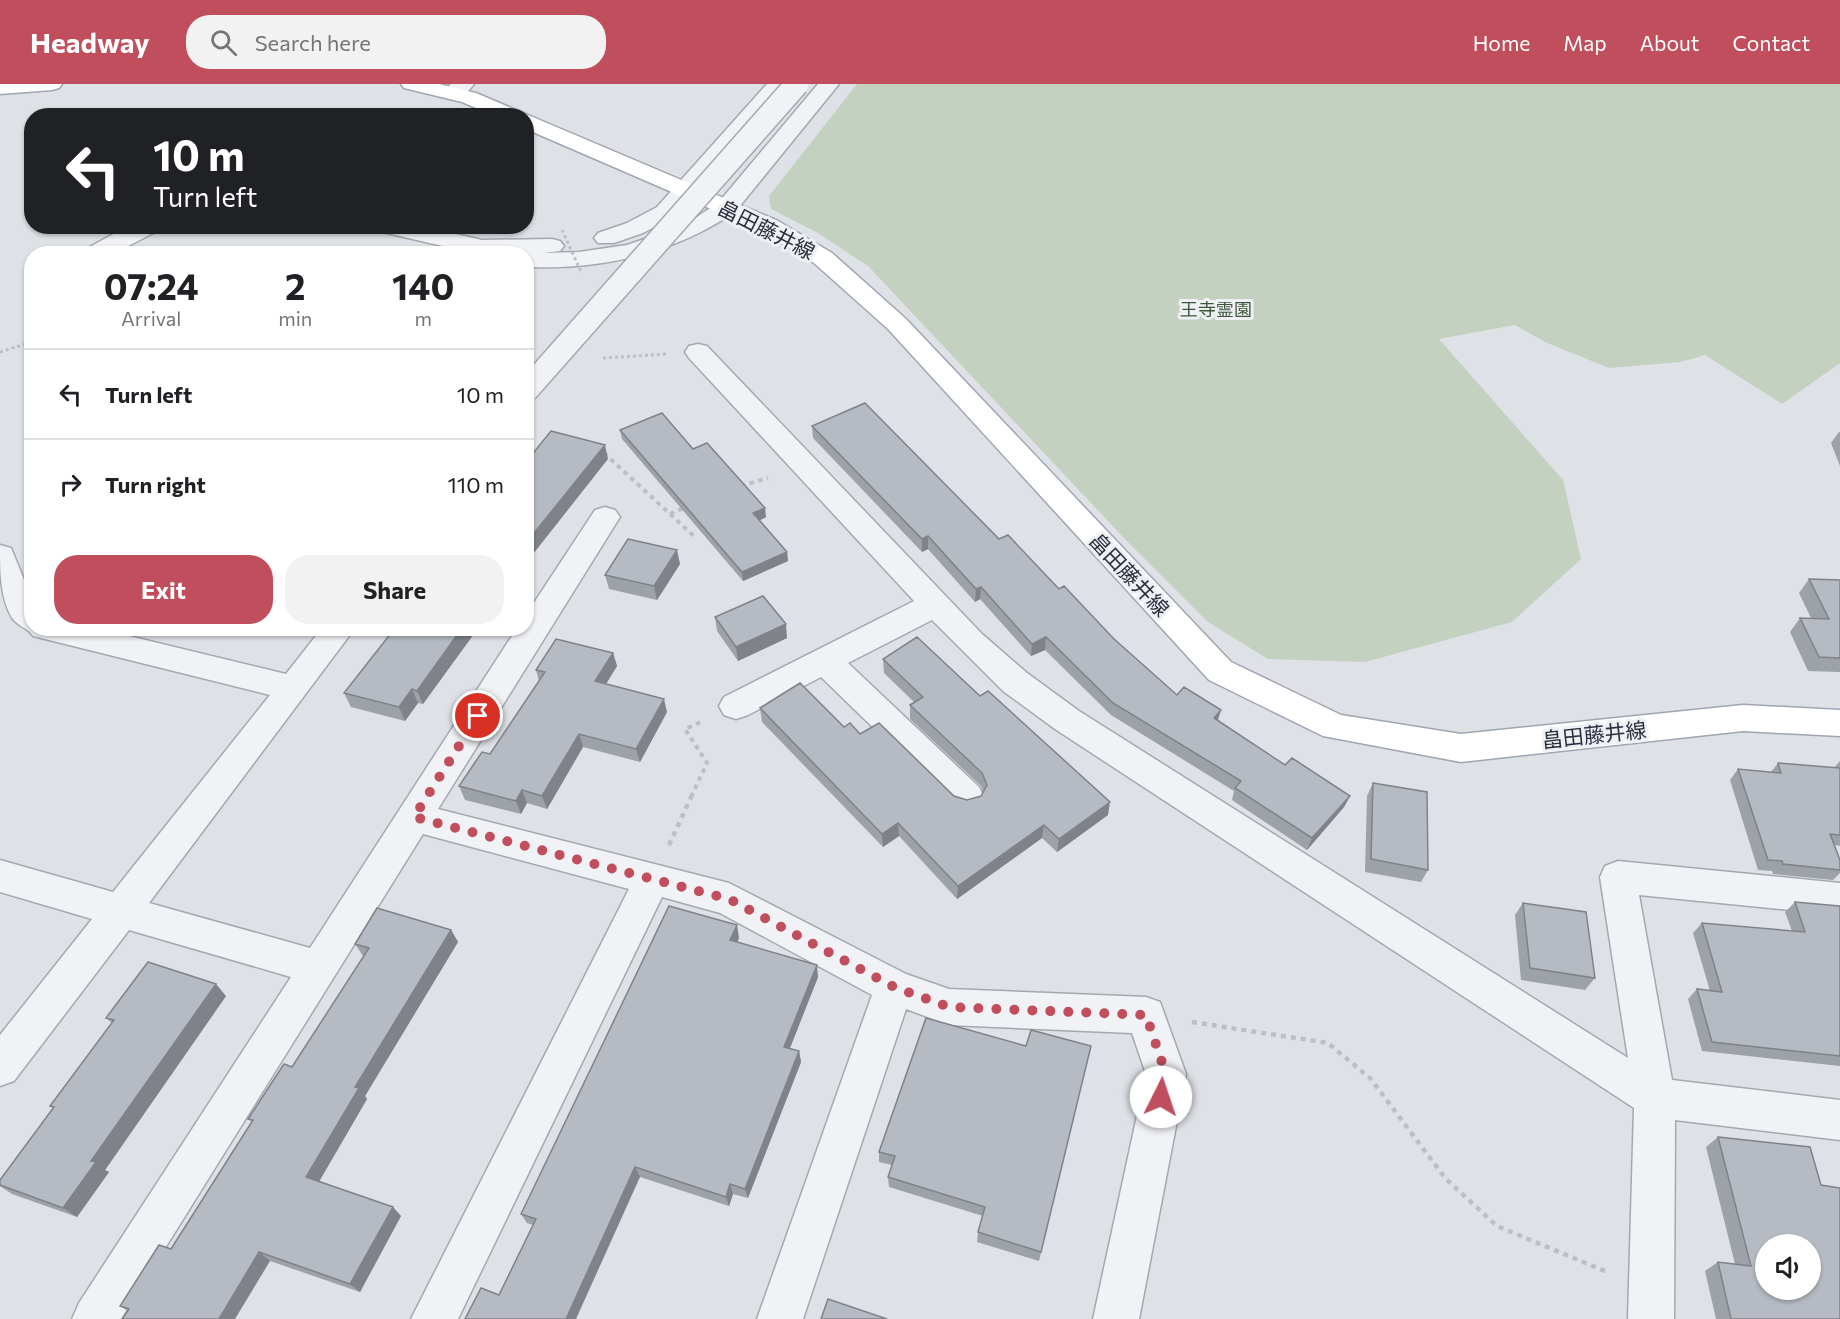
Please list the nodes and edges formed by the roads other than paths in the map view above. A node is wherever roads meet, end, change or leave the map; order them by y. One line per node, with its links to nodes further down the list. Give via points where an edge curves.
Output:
1 (50, 84): 6 (main road)
2 (411, 84): 7 (main road)
3 (778, 84): 10 (street)
4 (797, 84): 19 (street, bridge)
5 (829, 84): 11 (street)
6 (0, 88)
7 (459, 88): 8 (main road)
8 (498, 108)
9 (534, 125): 10 (main road, 畠田藤井線)
10 (685, 191): 11 (main road, 畠田藤井線); 16 (street, via 664,212 635,228 603,239)
11 (727, 207): 17 (street, via 683,233 605,258); 31 (main road, 畠田藤井線, via 806,246 897,324 1220,671 1335,728 1461,748 1743,718)
12 (130, 234): 14 (street)
13 (421, 234): 15 (street)
14 (108, 246)
15 (474, 246)
16 (534, 247)
17 (534, 261)
18 (698, 352): 22 (street)
19 (534, 382)
20 (605, 517): 24 (street)
21 (0, 556): 23 (street, via 10,585)
22 (936, 604): 28 (street); 41 (street, via 1016,682 1068,720)
23 (24, 605)
24 (534, 629)
25 (100, 636): 29 (street)
26 (334, 636): 29 (street)
27 (529, 636): 33 (street)
28 (825, 660): 30 (street); 32 (street)
29 (294, 688): 37 (street)
30 (736, 706)
31 (1840, 723)
32 (967, 796)
33 (414, 817): 35 (street); 38 (street)
34 (0, 876): 37 (street)
35 (653, 878): 39 (street, via 729,899); 45 (street)
36 (1840, 899): 41 (street, via 1618,877)
37 (120, 911): 38 (street); 40 (street)
38 (318, 968): 44 (street)
39 (894, 987): 46 (street); 47 (street, via 949,1007 1146,1015 1166,1074)
40 (0, 1067)
41 (1655, 1098): 42 (street); 43 (street)
42 (1840, 1120)
43 (1652, 1304)
44 (95, 1319)
45 (434, 1319)
46 (780, 1319)
47 (1116, 1319)

